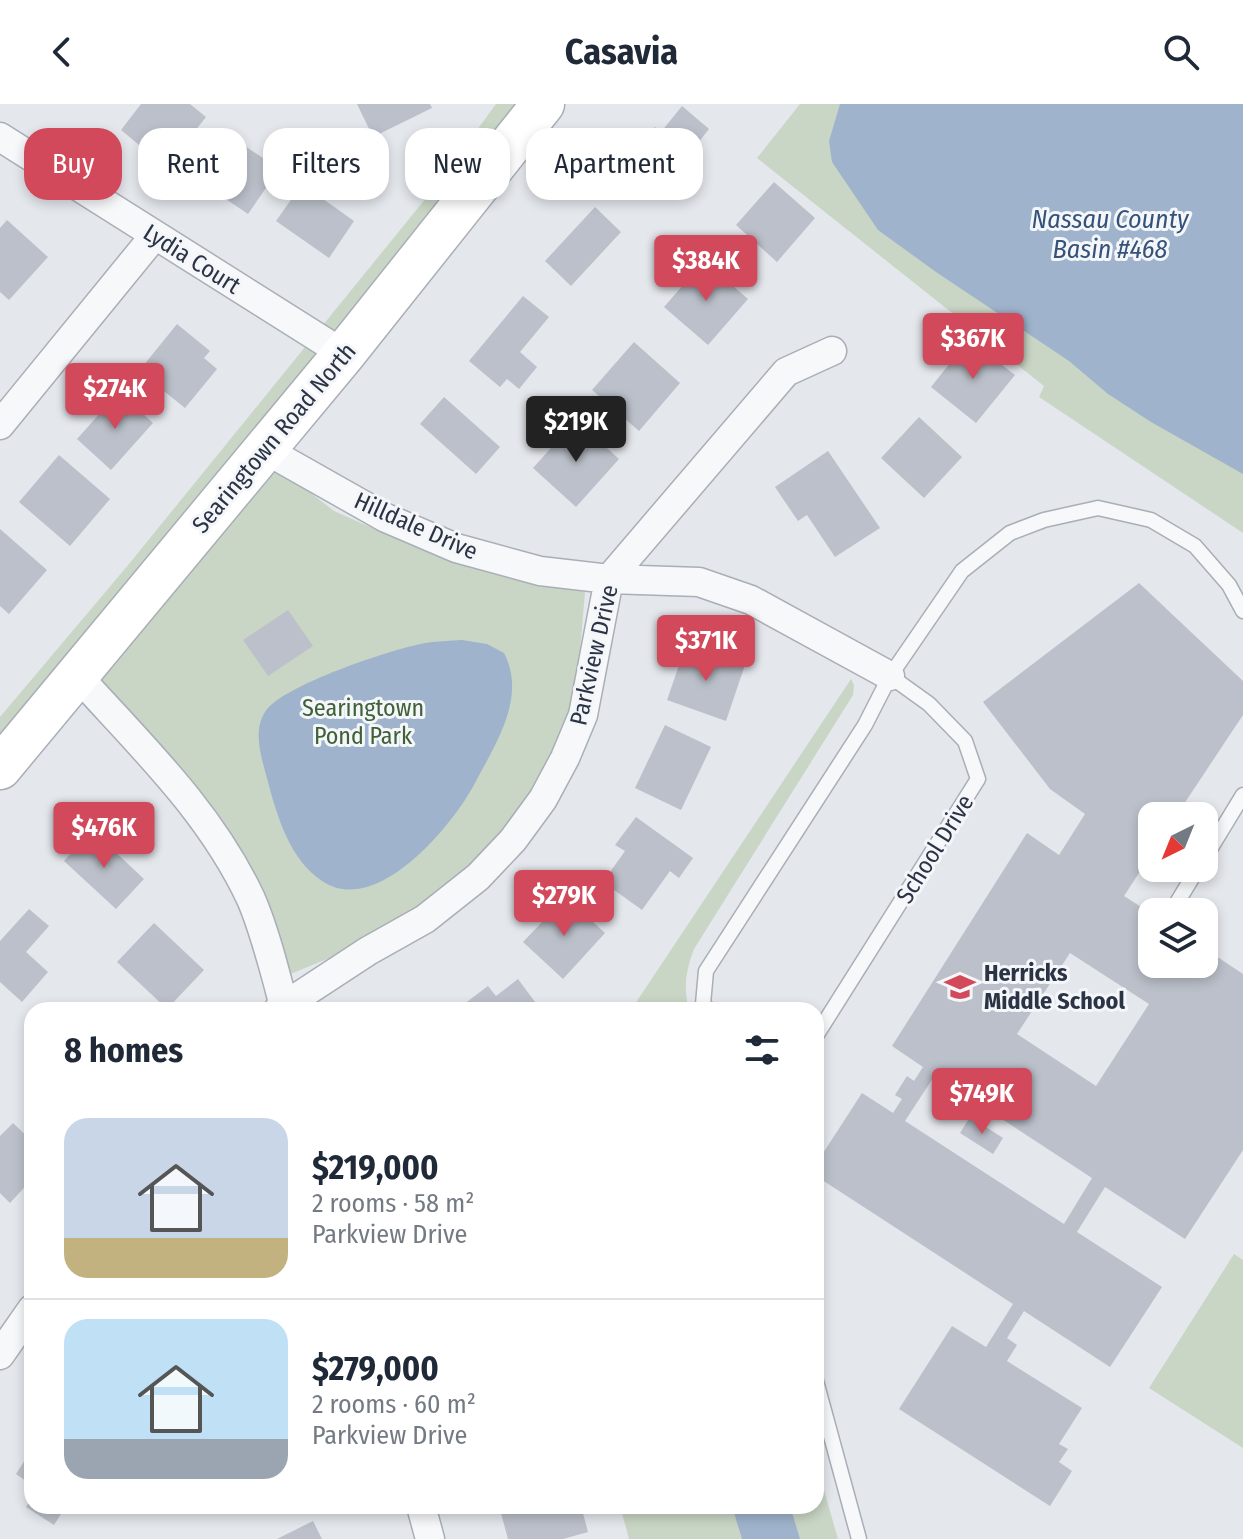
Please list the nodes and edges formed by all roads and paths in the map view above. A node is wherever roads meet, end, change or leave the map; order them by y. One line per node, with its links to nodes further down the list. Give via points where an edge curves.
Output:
1 (543, 104): 5 (main road, Searingtown Road North)
2 (0, 137): 3 (street, Lydia Court)
3 (155, 235): 5 (street, Lydia Court); 6 (street)
4 (832, 351): 8 (street, Parkview Drive, via 786,372)
5 (344, 354): 7 (main road, Searingtown Road North)
6 (0, 425)
7 (264, 449): 8 (street, Hilldale Drive, via 386,518 456,548 540,571); 10 (main road, Searingtown Road North)
8 (609, 579): 11 (street, Hilldale Drive, via 699,582 751,600); 16 (street, Parkview Drive, via 583,715 543,799 513,840 478,877 425,919)
9 (1243, 611): 11 (lane, via 1229,585 1195,546 1151,520 1098,508 1010,533 962,571)
10 (76, 674): 12 (main road, Searingtown Road North); 15 (street, via 214,832 251,901)
11 (890, 676): 17 (lane, via 865,725 706,971); 18 (lane, School Drive, via 929,704 965,741 978,779)
12 (0, 768)
13 (1243, 795): 14 (lane)
14 (1218, 836)
15 (280, 1002)
16 (292, 1002)
17 (705, 1002)
18 (824, 1023)
19 (24, 1320): 20 (street)
20 (0, 1355)
21 (824, 1410): 24 (lane)
22 (423, 1514): 23 (street)
23 (430, 1539)
24 (859, 1539)

